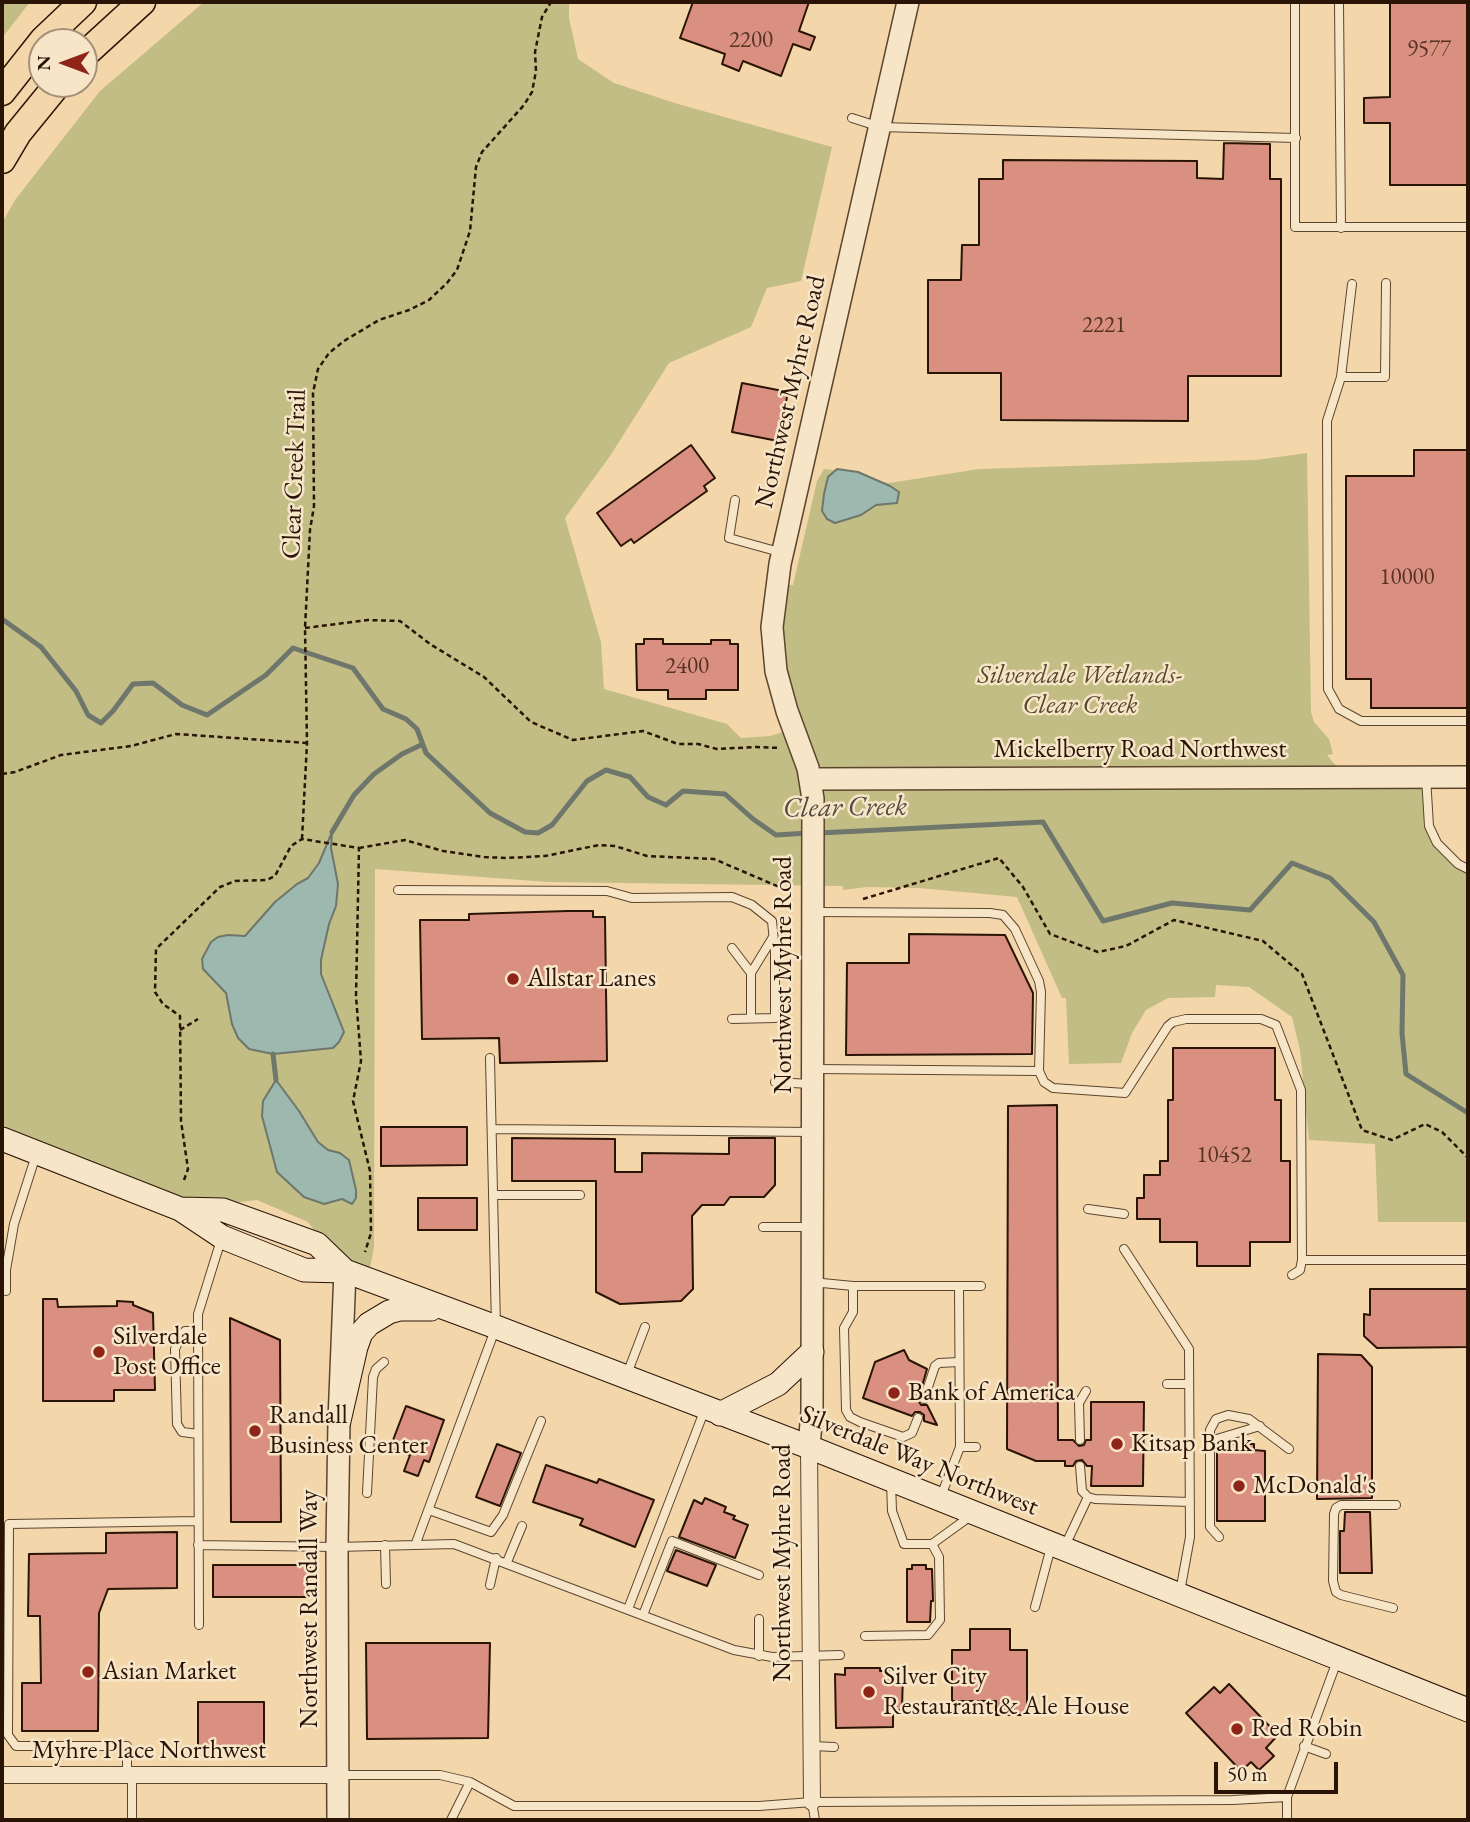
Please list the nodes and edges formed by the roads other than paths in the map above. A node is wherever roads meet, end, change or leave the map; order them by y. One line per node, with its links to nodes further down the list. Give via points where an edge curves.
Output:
1 (83, 2): 7 (highway, via 43,40)
2 (142, 2): 6 (highway)
3 (908, 2): 10 (street, Northwest Myhre Road)
4 (1296, 2): 11 (lane)
5 (1339, 2): 14 (lane)
6 (98, 42)
7 (2, 92)
8 (47, 98): 12 (highway)
9 (852, 118): 10 (lane)
10 (880, 127): 11 (lane); 19 (street, Northwest Myhre Road)
11 (1296, 138): 14 (lane, via 1295,228)
12 (2, 160)
13 (1468, 227): 14 (lane)
14 (1341, 228)
15 (1386, 283): 17 (lane, via 1385,377)
16 (1352, 284): 17 (lane)
17 (1340, 377): 20 (lane, via 1327,421 1328,689 1339,709 1361,721)
18 (735, 500): 19 (lane, via 729,538)
19 (783, 553): 23 (street, Northwest Myhre Road, via 774,605 773,650 787,711)
20 (1468, 721)
21 (1426, 777): 22 (street, Mickelberry Road Northwest); 23 (street, Mickelberry Road Northwest); 24 (lane, via 1429,826 1437,843)
22 (1468, 777)
23 (811, 779): 26 (street, Northwest Myhre Road)
24 (1468, 869)
25 (398, 890): 27 (lane, via 732,897 772,921)
26 (812, 912): 33 (lane, via 1003,915 1015,929 1039,981); 34 (street, Northwest Myhre Road)
27 (773, 937): 29 (lane); 30 (lane, via 775,1018)
28 (732, 948): 29 (lane)
29 (751, 973): 30 (lane)
30 (751, 1018): 31 (lane)
31 (732, 1019)
32 (490, 1058): 36 (lane)
33 (1039, 1071): 34 (lane); 49 (lane, via 1053,1088 1125,1093 1173,1022 1261,1019 1276,1025 1301,1090)
34 (811, 1077): 35 (lane); 37 (street, Northwest Myhre Road)
35 (775, 1082)
36 (492, 1129): 37 (lane); 40 (lane)
37 (812, 1132): 46 (street, Northwest Myhre Road)
38 (2, 1139): 39 (main road, Silverdale Way Northwest)
39 (37, 1153): 42 (main road, Silverdale Way Northwest); 57 (lane, via 14,1224)
40 (493, 1195): 41 (lane); 59 (lane)
41 (580, 1195)
42 (180, 1209): 47 (main road, Silverdale Way Northwest); 51 (main road, Silverdale Way Northwest, via 223,1210 317,1244)
43 (1088, 1209): 44 (lane)
44 (1124, 1214)
45 (763, 1227): 46 (lane)
46 (812, 1227): 53 (street, Northwest Myhre Road)
47 (222, 1237): 51 (main road, Silverdale Way Northwest, via 304,1270); 61 (lane, via 203,1294)
48 (1124, 1249): 67 (lane, via 1189,1349)
49 (1302, 1260): 50 (lane); 52 (lane, via 1300,1270)
50 (1468, 1260)
51 (345, 1271): 58 (main road, Silverdale Way Northwest); 72 (street, Northwest Randall Way)
52 (1292, 1275)
53 (812, 1282): 54 (lane); 62 (street, Northwest Myhre Road)
54 (853, 1286): 55 (lane); 71 (lane, via 853,1312 845,1328 846,1410 853,1418 898,1436 912,1433)
55 (959, 1286): 56 (lane); 64 (lane)
56 (981, 1286)
57 (6, 1291)
58 (459, 1313): 59 (main road, Silverdale Way Northwest); 72 (main road, via 412,1308 389,1312 369,1324 356,1347)
59 (496, 1327): 65 (main road, Silverdale Way Northwest); 89 (lane)
60 (645, 1327): 65 (lane)
61 (198, 1331): 75 (lane); 75 (lane, via 185,1331 176,1349 177,1424 181,1432)
62 (812, 1352): 70 (main road, via 778,1384); 78 (street, Northwest Myhre Road)
63 (384, 1362): 84 (lane, via 373,1377)
64 (959, 1362): 69 (lane, via 935,1366); 79 (lane)
65 (626, 1377): 70 (main road, Silverdale Way Northwest)
66 (1167, 1384): 67 (lane)
67 (1189, 1384): 87 (lane)
68 (1086, 1391): 76 (lane, via 1079,1404)
69 (924, 1399)
70 (712, 1411): 78 (main road, Silverdale Way Northwest); 108 (lane)
71 (918, 1418)
72 (339, 1421): 99 (street, Northwest Randall Way)
73 (541, 1421): 89 (lane, via 503,1514 491,1532)
74 (1260, 1426): 77 (lane); 77 (lane, via 1228,1415 1216,1419); 81 (lane)
75 (198, 1434): 91 (lane)
76 (1080, 1440)
77 (1210, 1441): 93 (lane, via 1210,1527)
78 (809, 1447): 83 (main road, Silverdale Way Northwest); 115 (street, Northwest Myhre Road)
79 (960, 1447): 80 (lane); 86 (lane)
80 (976, 1447)
81 (1289, 1449)
82 (1080, 1466): 85 (lane, via 1079,1482)
83 (890, 1479): 86 (main road, Silverdale Way Northwest); 95 (lane, via 892,1511 904,1544)
84 (367, 1493)
85 (1088, 1497): 87 (lane); 98 (lane)
86 (939, 1499): 90 (main road, Silverdale Way Northwest)
87 (1190, 1502): 105 (lane, via 1190,1537)
88 (1396, 1505): 107 (lane, via 1341,1505 1334,1514 1333,1587 1340,1595)
89 (429, 1510): 94 (lane)
90 (974, 1513): 95 (lane); 98 (main road, Silverdale Way Northwest)
91 (198, 1521): 96 (lane); 123 (lane, via 9,1524 8,1735 16,1746 127,1745)
92 (522, 1526): 101 (lane)
93 (1219, 1537)
94 (416, 1543): 97 (lane); 100 (lane, via 454,1544)
95 (932, 1544): 112 (lane, via 939,1557 940,1620 928,1635)
96 (198, 1545): 99 (lane); 111 (lane)
97 (385, 1545): 99 (lane); 103 (lane)
98 (1058, 1546): 105 (main road, Silverdale Way Northwest); 106 (lane)
99 (337, 1547): 124 (street, Northwest Randall Way)
100 (496, 1558): 101 (lane); 104 (lane)
101 (507, 1562): 108 (lane)
102 (759, 1575): 109 (lane, via 672,1541)
103 (386, 1584)
104 (490, 1585)
105 (1180, 1595): 116 (main road, Silverdale Way Northwest)
106 (1035, 1607)
107 (1393, 1608)
108 (628, 1609): 109 (lane)
109 (643, 1615): 114 (lane)
110 (759, 1619): 114 (lane)
111 (199, 1625)
112 (865, 1636)
113 (840, 1655): 115 (lane)
114 (759, 1656): 115 (lane)
115 (811, 1656): 118 (street, Northwest Myhre Road)
116 (1338, 1659): 117 (main road, Silverdale Way Northwest); 119 (lane)
117 (1468, 1710)
118 (812, 1746): 120 (lane); 127 (street, Northwest Myhre Road)
119 (1304, 1746): 121 (lane); 126 (lane)
120 (834, 1747)
121 (1326, 1754)
122 (2, 1775): 123 (street, Myhre Place Northwest)
123 (129, 1775): 124 (street, Myhre Place Northwest); 128 (lane)
124 (338, 1775): 125 (lane, via 440,1775); 129 (street, Northwest Randall Way)
125 (470, 1782): 127 (lane, via 514,1806); 130 (lane)
126 (1287, 1797): 127 (lane); 132 (lane)
127 (812, 1802): 131 (lane)
128 (132, 1820)
129 (338, 1820)
130 (451, 1820)
131 (815, 1820)
132 (1287, 1820)

